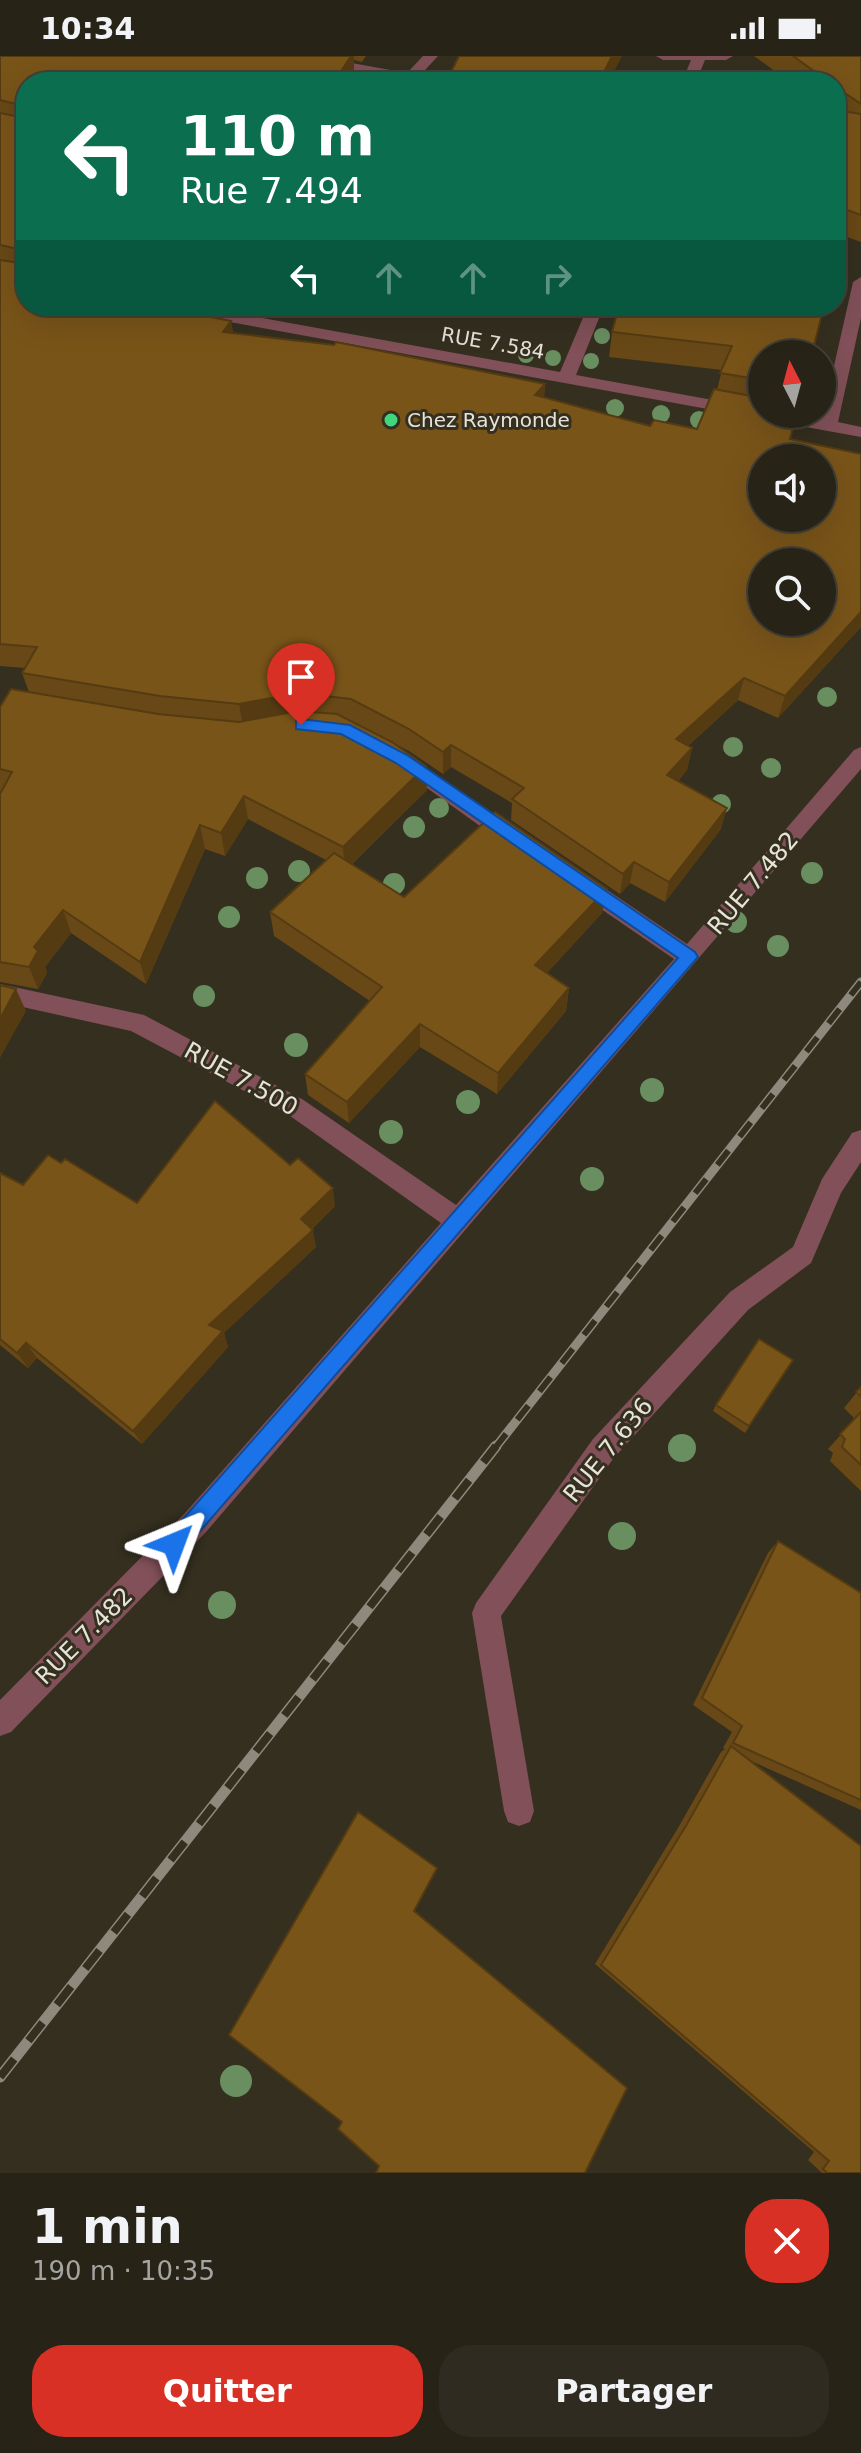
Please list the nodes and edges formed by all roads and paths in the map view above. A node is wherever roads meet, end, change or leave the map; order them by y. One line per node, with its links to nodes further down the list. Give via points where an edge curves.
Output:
1 (290, 56): 6 (street)
2 (431, 56): 7 (street)
3 (663, 56): 5 (street)
4 (726, 56): 5 (street)
5 (699, 58): 8 (street)
6 (369, 72)
7 (416, 72)
8 (693, 72)
9 (861, 282): 13 (street)
10 (267, 316): 12 (street, RUE 7.584)
11 (592, 316): 12 (street)
12 (566, 378): 14 (street, RUE 7.584)
13 (836, 394)
14 (748, 411)
15 (836, 427): 16 (street, RUE 7.584)
16 (861, 432)
17 (378, 747): 19 (street)
18 (861, 755): 21 (street, RUE 7.482)
19 (531, 850)
20 (568, 875): 21 (street)
21 (689, 957): 24 (street, RUE 7.482)
22 (0, 993): 24 (street, RUE 7.500, via 136,1022 294,1106)
23 (861, 1141): 26 (street, RUE 7.636, via 831,1187 802,1255 739,1301 603,1449 486,1613)
24 (457, 1220): 25 (street, RUE 7.482, via 196,1522)
25 (0, 1721)
26 (519, 1811)

